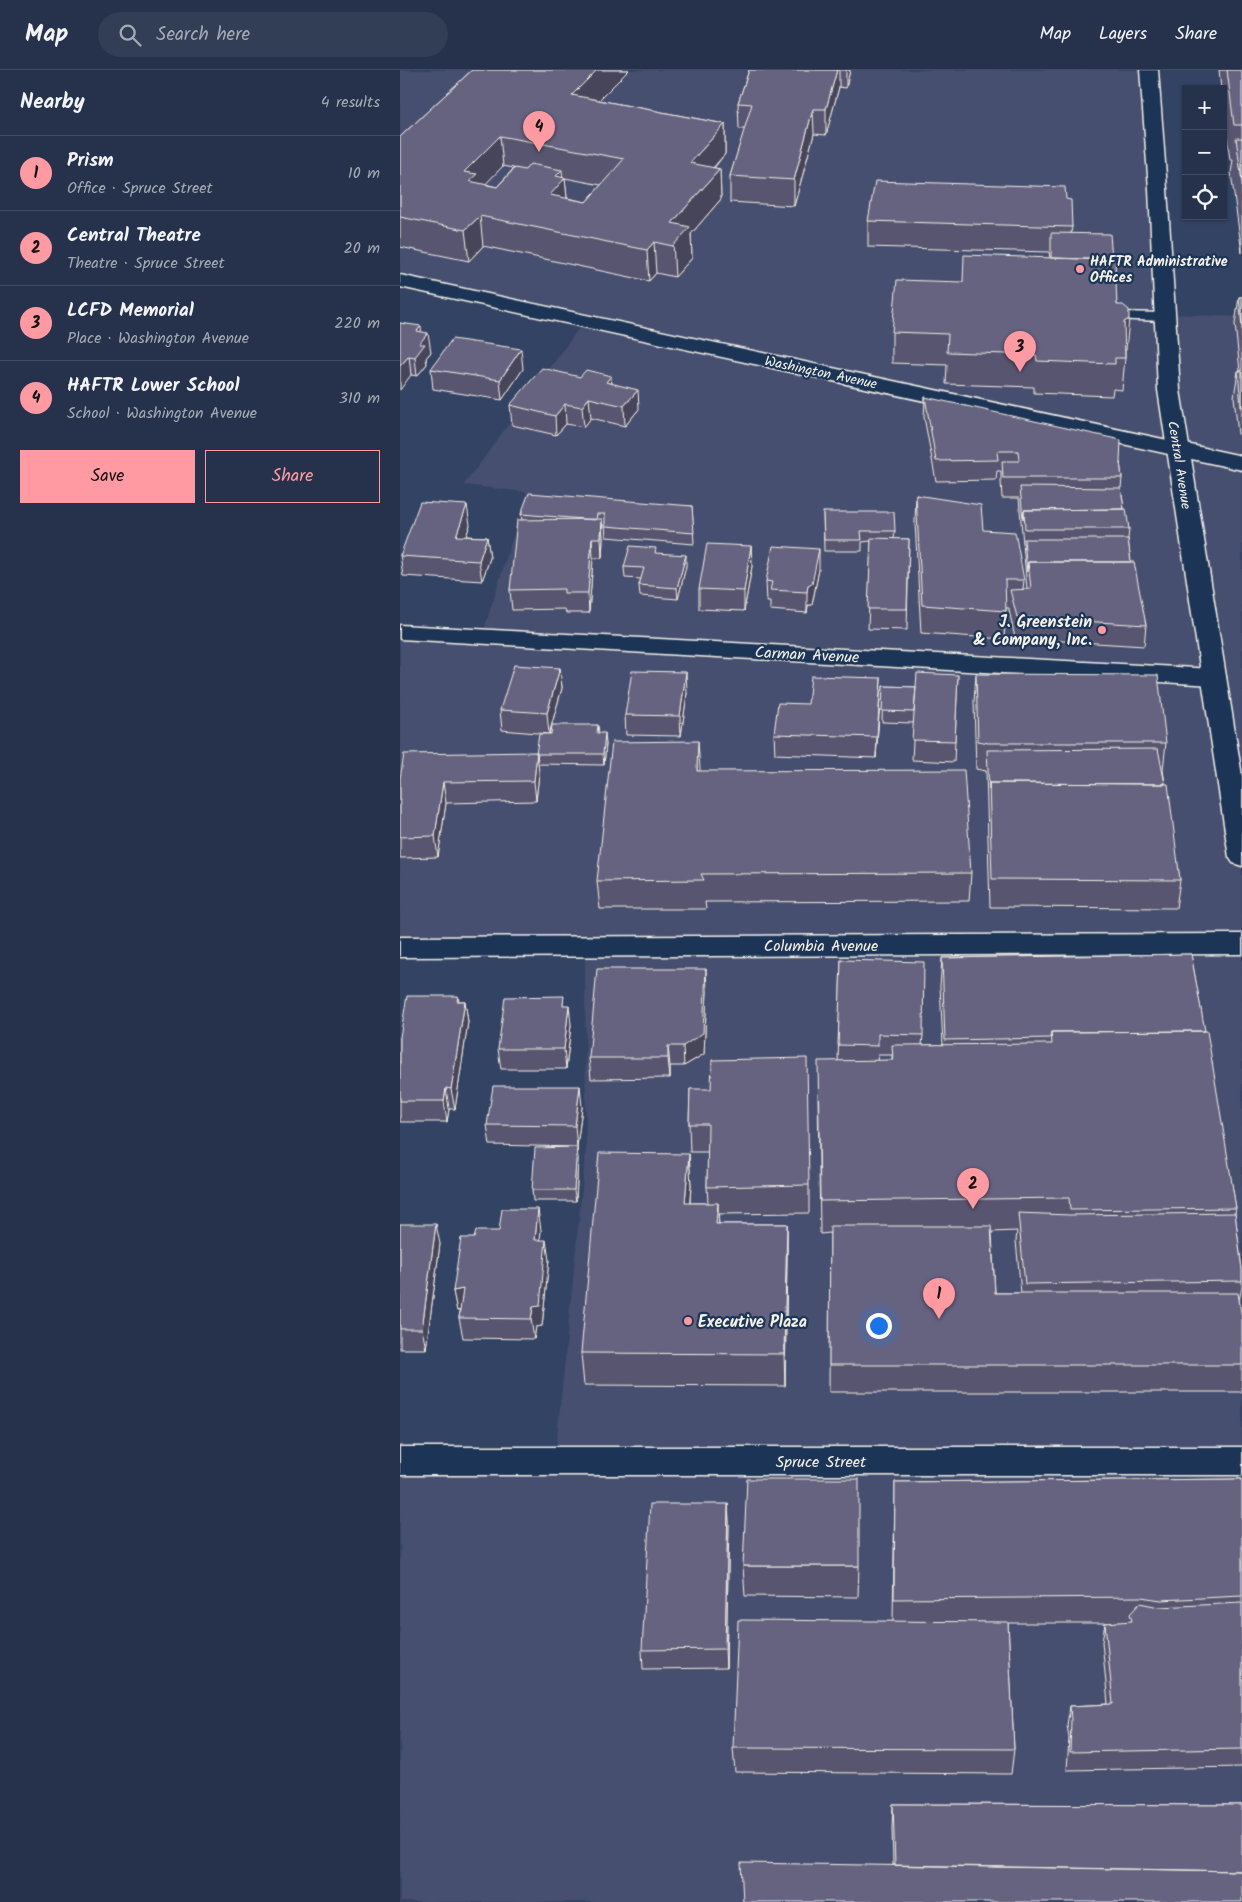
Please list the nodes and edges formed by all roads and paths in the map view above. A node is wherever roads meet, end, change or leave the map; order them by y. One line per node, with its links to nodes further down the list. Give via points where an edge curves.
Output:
1 (1149, 70): 4 (street, Central Avenue)
2 (400, 281): 5 (street, Washington Avenue)
3 (1113, 316): 4 (lane)
4 (1165, 317): 5 (street, Central Avenue, via 1169,390)
5 (1177, 449): 6 (street, Washington Avenue); 8 (street, Central Avenue)
6 (1242, 463)
7 (400, 632): 8 (street, Carman Avenue)
8 (1214, 677): 9 (street, Central Avenue)
9 (1242, 858)
10 (1242, 944): 11 (street, Columbia Avenue)
11 (400, 947)
12 (400, 1461): 13 (street, Spruce Street)
13 (1242, 1461)

